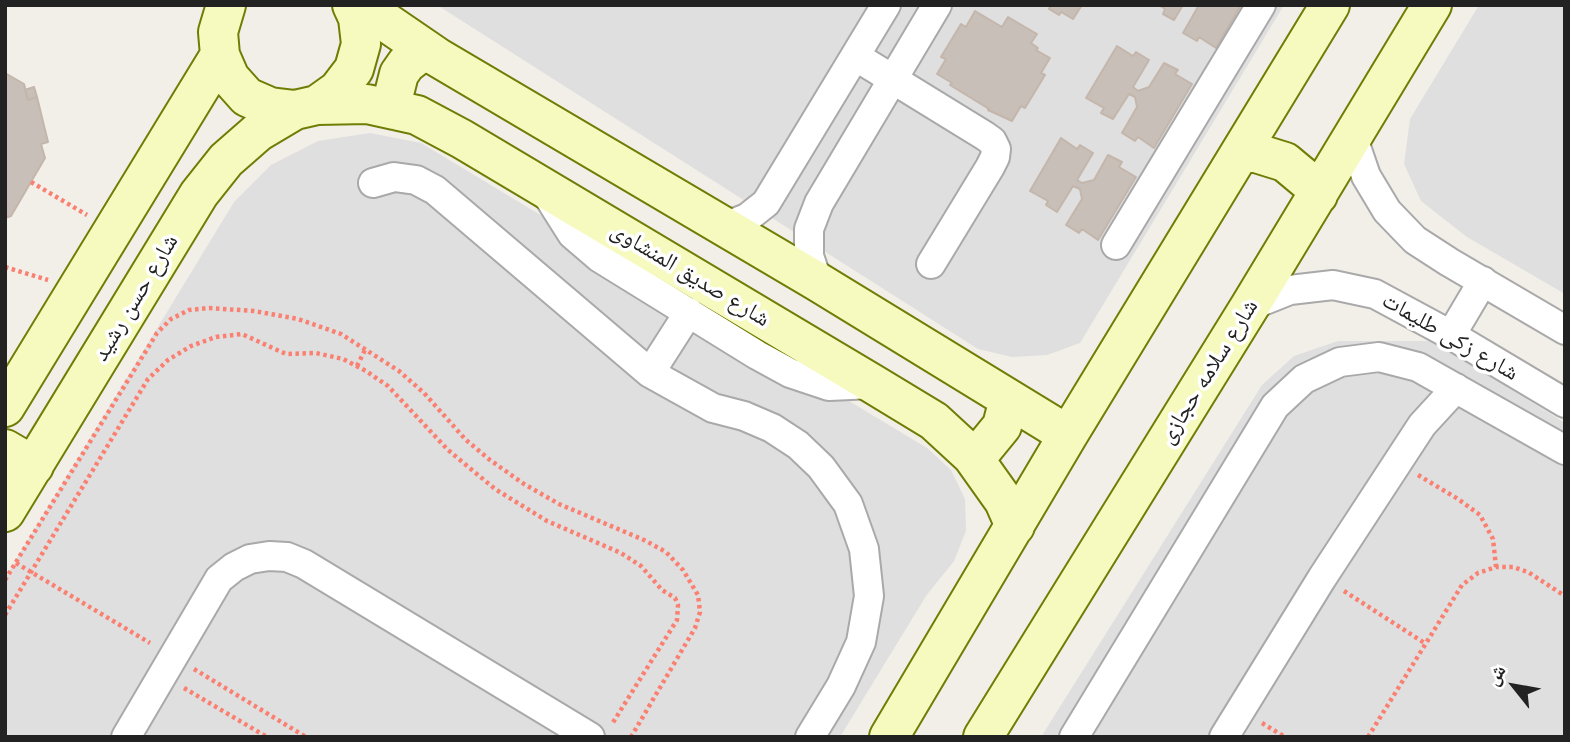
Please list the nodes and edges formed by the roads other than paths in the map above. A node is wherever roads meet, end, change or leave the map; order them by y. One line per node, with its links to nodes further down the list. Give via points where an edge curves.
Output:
1 (226, 5): 10 (street, via 218,32)
2 (352, 5): 13 (street, شارع حسن رشيد, via 361,44 354,69 338,90)
3 (361, 5): 9 (street)
4 (886, 5): 11 (street)
5 (937, 5): 12 (street)
6 (1261, 5): 23 (street)
7 (1330, 5): 18 (street)
8 (1432, 5): 16 (street, شارع سلامه حجازى)
9 (425, 49): 14 (street, via 399,74); 22 (street)
10 (220, 55): 13 (street, شارع صديق المنشاوى, via 230,78 247,97 270,107); 36 (street)
11 (855, 56): 12 (street); 15 (street)
12 (893, 79): 17 (street); 24 (street, via 985,136 996,149 990,167)
13 (306, 107): 14 (street, شارع صديق المنشاوى, via 368,104); 40 (street, شارع حسن رشيد, via 250,139 226,160)
14 (394, 110): 20 (street, شارع صديق المنشاوى, via 417,115)
15 (814, 125): 17 (street); 22 (street, via 766,204)
16 (1353, 138): 21 (street, شارع سلامه حجازى); 25 (street, via 1366,176 1387,211 1415,240)
17 (852, 147): 26 (street, via 809,229 809,256)
18 (1240, 153): 21 (street, via 1285,162 1304,176); 37 (street)
19 (373, 183): 31 (street, via 394,177 416,180 435,190)
20 (542, 187): 28 (street, via 584,246); 32 (street, شارع صديق المنشاوى)
21 (1318, 195): 27 (street, شارع سلامه حجازى)
22 (724, 227): 26 (street)
23 (1116, 245)
24 (931, 264)
25 (1483, 281): 29 (street); 30 (street)
26 (818, 282): 34 (street)
27 (1250, 306): 30 (street, شارع زكى طليمات, via 1290,290 1333,285 1375,294); 47 (street, شارع سلامه حجازى)
28 (690, 312): 31 (street); 32 (street, via 790,373 828,386)
29 (1565, 330)
30 (1451, 335): 35 (street, شارع زكى طليمات)
31 (650, 373): 45 (street, via 713,408 772,428 798,445 848,504 864,549 869,596 860,642)
32 (873, 384): 39 (street, شارع صديق المنشاوى, via 934,421)
33 (1456, 388): 38 (street); 48 (street, via 1418,367 1380,358 1340,362 1304,379 1275,407); 49 (street, via 1422,425)
34 (1009, 399): 37 (street); 39 (street, via 1002,426)
35 (1565, 403)
36 (5, 407)
37 (1068, 435): 42 (street)
38 (1565, 450)
39 (972, 456): 42 (street, شارع صديق المنشاوى, via 1004,501)
40 (19, 458): 41 (street, شارع حسن رشيد)
41 (5, 512)
42 (1015, 526): 46 (street)
43 (601, 731): 44 (street, via 304,564 269,556 250,559 219,579)
44 (126, 737)
45 (810, 737)
46 (889, 737)
47 (984, 737)
48 (1074, 737)
49 (1224, 737)

